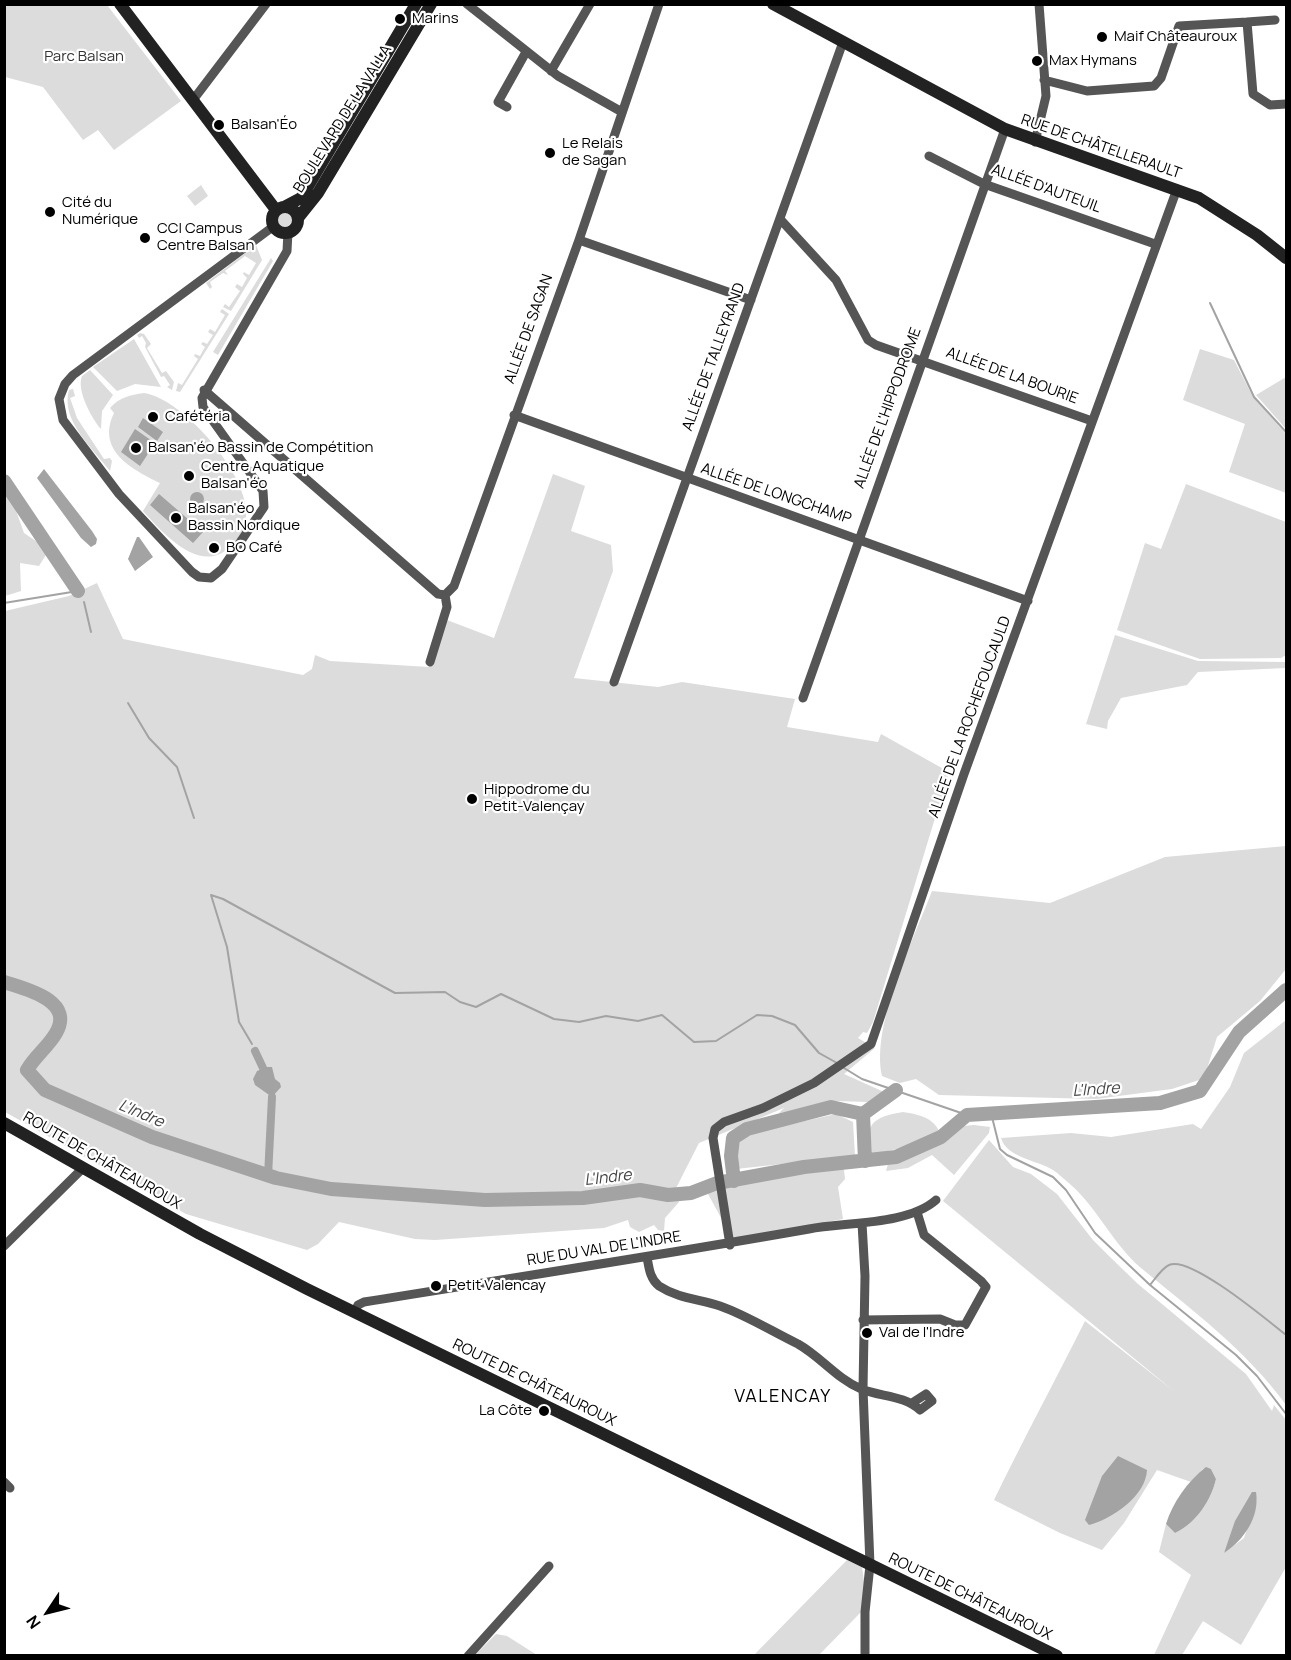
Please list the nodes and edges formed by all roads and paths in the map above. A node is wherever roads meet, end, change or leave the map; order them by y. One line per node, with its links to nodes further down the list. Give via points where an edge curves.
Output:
1 (120, 4): 16 (main road)
2 (266, 4): 16 (street)
3 (416, 4): 25 (main road, BOULEVARD DE LA VALLA, via 301,198)
4 (431, 4): 26 (main road, BOULEVARD DE LA VALLA, via 343,153)
5 (467, 4): 13 (street)
6 (590, 4): 14 (street)
7 (773, 4): 12 (main road, RUE DE CHÂTELLERAULT)
8 (1039, 4): 15 (street)
9 (658, 5): 19 (street, ALLÉE DE SAGAN)
10 (1275, 20): 11 (street)
11 (1247, 22): 15 (street, via 1179,26 1161,78 1154,86 1087,91); 17 (street, via 1253,94 1270,105)
12 (843, 42): 20 (main road, RUE DE CHÂTELLERAULT); 27 (street, ALLÉE DE TALLEYRAND)
13 (526, 52): 14 (street); 18 (street, via 498,102)
14 (551, 71): 19 (street)
15 (1044, 80): 21 (street, via 1043,115)
16 (193, 100): 25 (main road)
17 (1287, 104)
18 (507, 107)
19 (622, 112): 30 (street, ALLÉE DE SAGAN)
20 (1005, 129): 21 (main road, RUE DE CHÂTELLERAULT); 23 (street, ALLÉE DE L'HIPPODROME)
21 (1035, 142): 24 (main road, RUE DE CHÂTELLERAULT)
22 (929, 156): 23 (street, ALLÉE D'AUTEUIL)
23 (984, 184): 31 (street, ALLÉE D'AUTEUIL); 34 (street, ALLÉE DE L'HIPPODROME)
24 (1177, 189): 31 (street, ALLÉE DE LA ROCHEFOUCAULD); 32 (main road, RUE DE CHÂTELLERAULT, via 1222,211)
25 (280, 208): 26 (main road, via 292,208); 28 (main road, via 272,218)
26 (298, 218): 29 (main road, via 295,228)
27 (780, 219): 33 (street, ALLÉE DE TALLEYRAND); 34 (street, ALLÉE DE LA BOURIE, via 836,280 868,340)
28 (274, 226): 29 (main road, via 280,232); 35 (street, via 65,384 59,399 63,420 112,484 192,572 211,578 222,570 265,500 263,490 203,407)
29 (288, 232): 35 (street, via 287,251)
30 (579, 240): 33 (street); 36 (street, ALLÉE DE SAGAN)
31 (1155, 244): 37 (street, ALLÉE DE LA ROCHEFOUCAULD)
32 (1287, 258)
33 (751, 300): 38 (street, ALLÉE DE TALLEYRAND)
34 (922, 359): 37 (street, ALLÉE DE LA BOURIE); 39 (street, ALLÉE DE L'HIPPODROME)
35 (204, 390): 40 (street, via 438,594)
36 (514, 415): 38 (street, ALLÉE DE LONGCHAMP); 40 (street, ALLÉE DE SAGAN, via 454,586)
37 (1092, 422): 41 (street, ALLÉE DE LA ROCHEFOUCAULD)
38 (686, 478): 39 (street, ALLÉE DE LONGCHAMP); 43 (street, ALLÉE DE TALLEYRAND)
39 (857, 539): 41 (street, ALLÉE DE LONGCHAMP); 44 (street, ALLÉE DE L'HIPPODROME)
40 (446, 595): 42 (street, ALLÉE DE SAGAN, via 447,607)
41 (1028, 601): 51 (street, ALLÉE DE LA ROCHEFOUCAULD, via 871,1044 814,1083 715,1128 713,1138)
42 (430, 662)
43 (614, 682)
44 (802, 698)
45 (4, 1123): 46 (main road, ROUTE DE CHÂTEAUROUX)
46 (83, 1168): 50 (street); 53 (main road, ROUTE DE CHÂTEAUROUX, via 200,1234)
47 (936, 1200): 48 (street, RUE DU VAL DE L'INDRE, via 926,1210)
48 (917, 1212): 49 (street, RUE DU VAL DE L'INDRE); 54 (street, via 924,1235 986,1287 966,1325 940,1319)
49 (862, 1223): 51 (street, RUE DU VAL DE L'INDRE); 54 (street)
50 (4, 1245)
51 (730, 1245): 52 (street, RUE DU VAL DE L'INDRE)
52 (647, 1257): 53 (street, RUE DU VAL DE L'INDRE, via 364,1302); 55 (street, via 651,1277 658,1285 689,1300 719,1306 800,1346 840,1378)
53 (355, 1311): 57 (main road, ROUTE DE CHÂTEAUROUX)
54 (863, 1320): 55 (street)
55 (863, 1389): 56 (street); 57 (street)
56 (912, 1403)
57 (870, 1565): 60 (street); 61 (main road, ROUTE DE CHÂTEAUROUX)
58 (549, 1566): 59 (street)
59 (468, 1656)
60 (865, 1656)
61 (1057, 1656)

